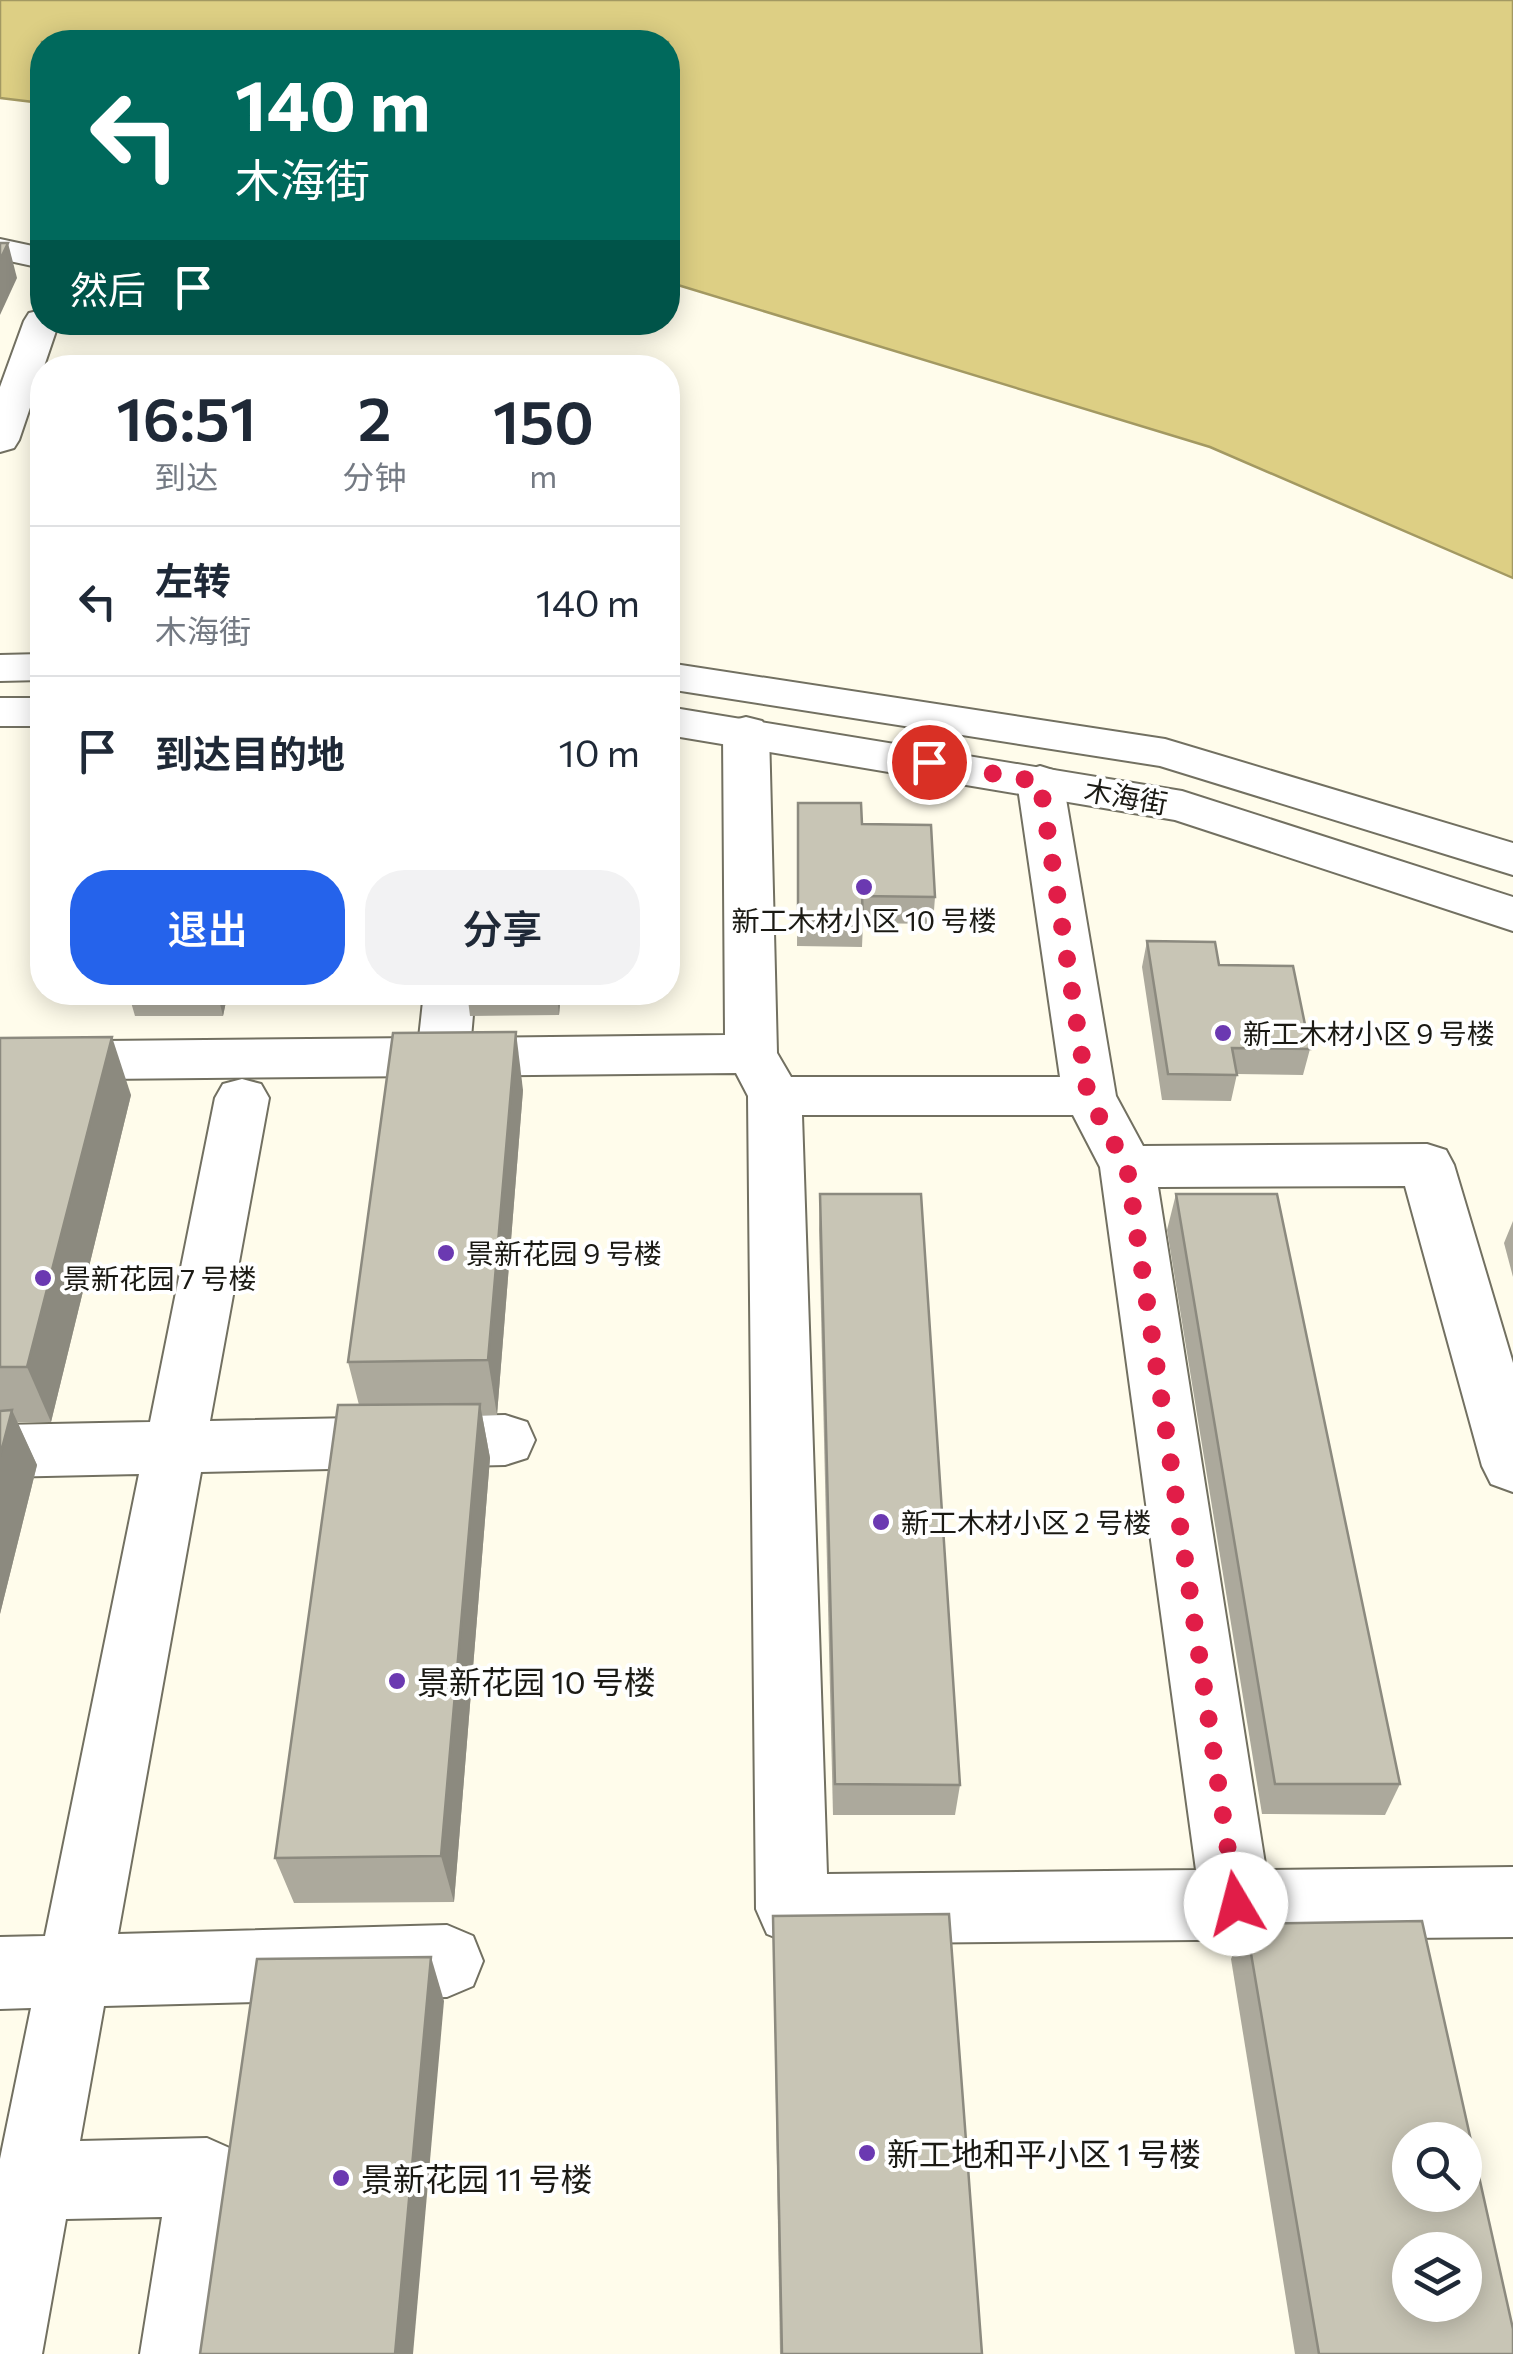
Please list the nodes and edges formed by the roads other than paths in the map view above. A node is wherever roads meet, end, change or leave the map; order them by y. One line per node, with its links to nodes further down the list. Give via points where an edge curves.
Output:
1 (0, 249): 2 (street)
2 (30, 255)
3 (30, 355): 4 (street)
4 (0, 440)
5 (0, 668): 6 (street)
6 (30, 668)
7 (680, 678): 13 (street, 木海街, via 1165,753)
8 (0, 712): 9 (street)
9 (30, 712)
10 (680, 722): 11 (street, 木海街)
11 (746, 731): 12 (street, 木海街); 18 (street)
12 (1040, 782): 14 (street, 木海街, via 1182,806); 19 (street)
13 (1513, 858)
14 (1513, 914)
15 (449, 1005): 16 (street)
16 (443, 1057): 17 (street); 18 (street)
17 (0, 1060)
18 (763, 1075): 19 (street); 27 (street, via 792,1908)
19 (1088, 1096): 21 (street)
20 (242, 1098): 23 (street)
21 (1127, 1167): 25 (street, via 1427,1165); 27 (street)
22 (505, 1440): 23 (street)
23 (174, 1447): 24 (street); 29 (street)
24 (0, 1450)
25 (1513, 1466)
26 (1513, 1902): 27 (street)
27 (1236, 1904)
28 (446, 1961): 29 (street)
29 (74, 1971): 30 (street); 31 (street)
30 (0, 1973)
31 (34, 2181): 32 (street); 33 (street, via 207,2176)
32 (1, 2354)
33 (181, 2354)

